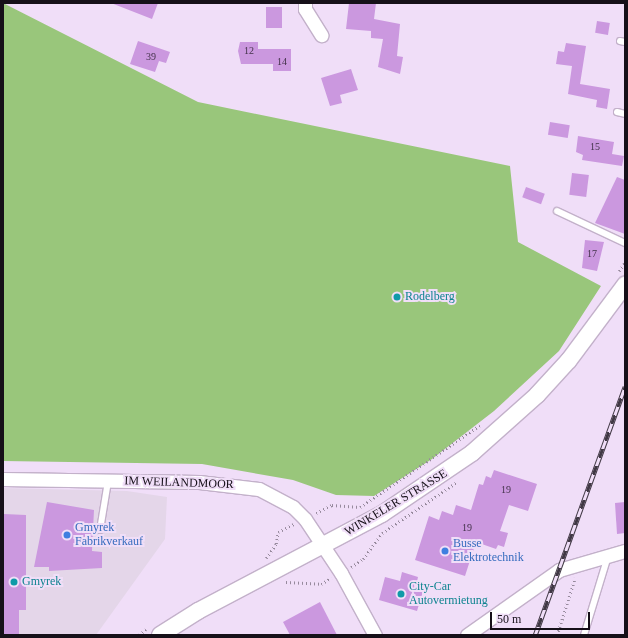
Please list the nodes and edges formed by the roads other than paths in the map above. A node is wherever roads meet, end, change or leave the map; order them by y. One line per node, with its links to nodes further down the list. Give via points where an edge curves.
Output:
1 (305, 3): 2 (street, via 305,9)
2 (321, 35)
3 (616, 112): 4 (lane)
4 (625, 114)
5 (558, 211): 6 (lane)
6 (625, 243)
7 (621, 280): 11 (street, WINKELER STRASSE, via 569,360 504,427 415,494)
8 (3, 479): 9 (street, IM WEILANDMOOR)
9 (108, 481): 10 (lane); 11 (street, IM WEILANDMOOR, via 240,485 276,497 305,519)
10 (100, 530)
11 (324, 546): 14 (street, WINKELER STRASSE); 15 (street, IM WEILANDMOOR)
12 (625, 551): 13 (street)
13 (609, 556): 16 (street, via 559,570 530,587); 17 (lane)
14 (156, 630)
15 (374, 635)
16 (467, 635)
17 (584, 635)

